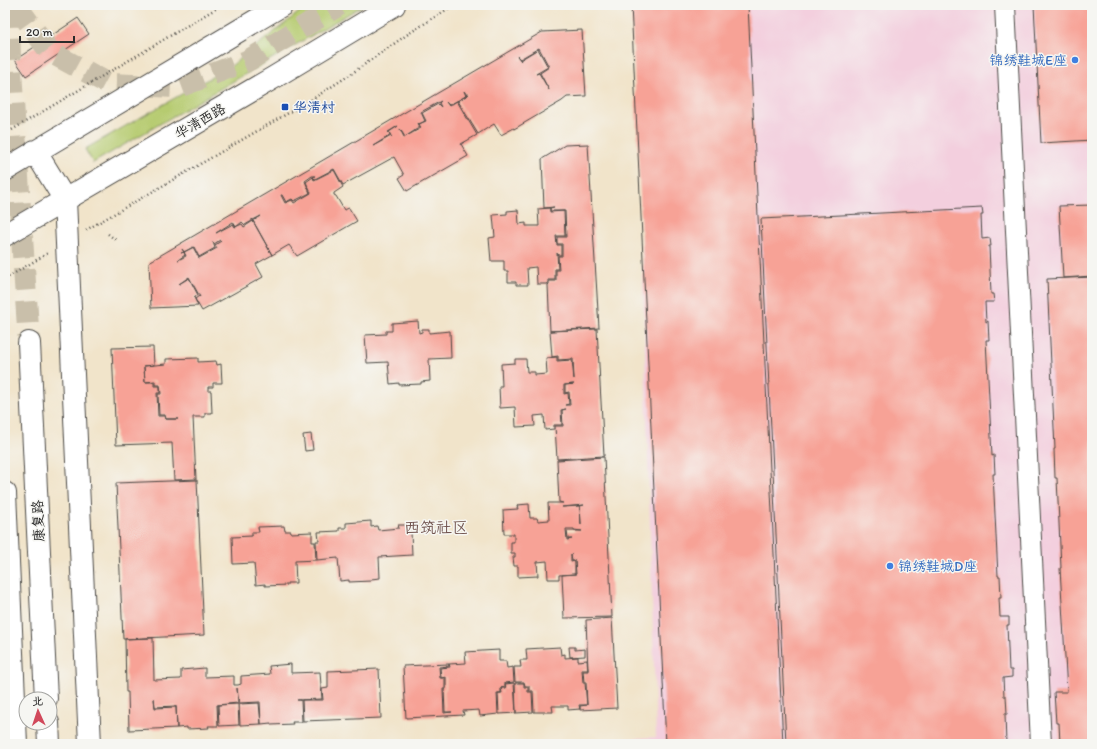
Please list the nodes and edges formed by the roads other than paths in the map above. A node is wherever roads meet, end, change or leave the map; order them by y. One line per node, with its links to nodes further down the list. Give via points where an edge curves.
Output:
1 (282, 5): 4 (main road)
2 (394, 5): 6 (main road, 华清西路)
3 (1005, 5): 15 (street)
4 (35, 151): 5 (main road); 6 (main road)
5 (5, 170)
6 (65, 200): 7 (main road, 华清西路); 14 (main road)
7 (5, 235)
8 (29, 343): 10 (main road, 康复路)
9 (5, 493): 12 (main road)
10 (46, 691)
11 (48, 731): 13 (main road)
12 (16, 744)
13 (48, 744)
14 (90, 744)
15 (1041, 744)

